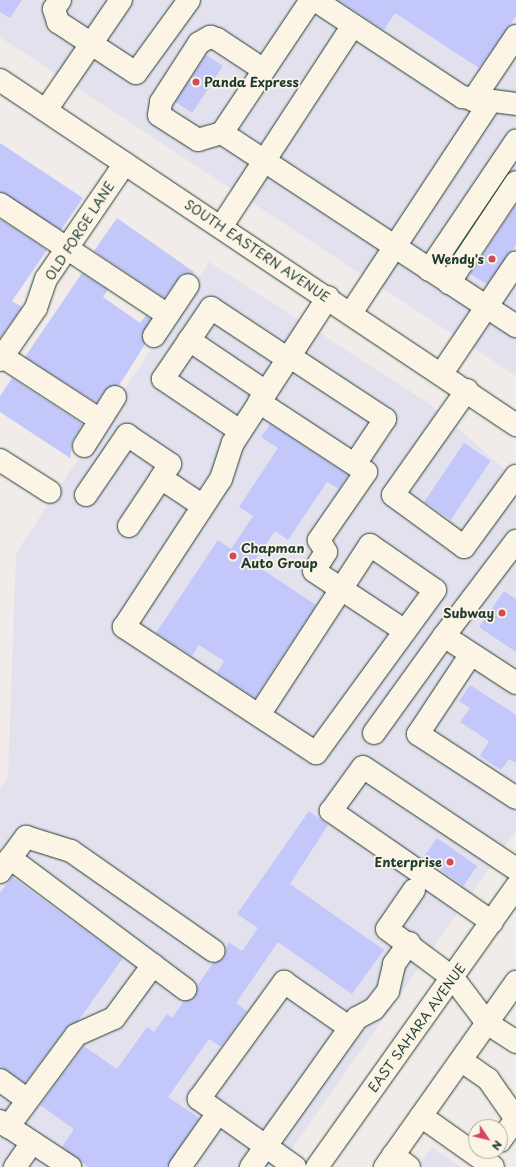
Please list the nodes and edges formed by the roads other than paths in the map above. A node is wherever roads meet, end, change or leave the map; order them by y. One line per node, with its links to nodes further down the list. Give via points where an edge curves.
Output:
1 (60, 0): 8 (main road, via 54,17)
2 (120, 0): 8 (main road)
3 (189, 0): 8 (main road, via 136,73)
4 (311, 0): 9 (main road)
5 (315, 0): 6 (main road)
6 (353, 25): 11 (main road, via 462,97); 16 (main road)
7 (516, 36): 11 (main road)
8 (91, 44): 13 (main road)
9 (264, 70): 14 (main road); 14 (main road, via 217,39 210,37 199,43 161,102 159,115 198,140)
10 (0, 80): 13 (main road, SOUTH EASTERN AVENUE)
11 (482, 101): 12 (main road); 21 (main road)
12 (516, 104)
13 (46, 110): 17 (main road, SOUTH EASTERN AVENUE)
14 (222, 133): 16 (main road)
15 (516, 141): 24 (main road)
16 (264, 161): 20 (main road); 21 (main road)
17 (125, 163): 20 (main road, SOUTH EASTERN AVENUE); 22 (main road, OLD FORGE LANE)
18 (516, 182): 25 (main road)
19 (0, 204): 22 (main road)
20 (221, 227): 27 (main road, SOUTH EASTERN AVENUE)
21 (395, 247): 24 (main road); 29 (main road)
22 (67, 248): 30 (main road); 34 (main road, OLD FORGE LANE, via 46,279 36,308)
23 (516, 263): 28 (main road)
24 (429, 270): 25 (main road)
25 (449, 283): 28 (main road)
26 (188, 285): 30 (main road)
27 (328, 297): 29 (main road, SOUTH EASTERN AVENUE); 35 (main road)
28 (486, 308): 31 (main road); 36 (main road)
29 (351, 313): 36 (main road, SOUTH EASTERN AVENUE)
30 (168, 315): 32 (main road)
31 (516, 326)
32 (154, 336)
33 (190, 340): 35 (main road, via 211,308); 39 (main road); 42 (main road, via 163,379)
34 (1, 357): 40 (main road)
35 (288, 357): 39 (main road); 45 (main road, via 385,419)
36 (442, 373): 37 (main road, SOUTH EASTERN AVENUE)
37 (467, 390): 41 (main road, SOUTH EASTERN AVENUE); 46 (main road, via 393,495 464,547)
38 (115, 397): 40 (main road)
39 (262, 397): 42 (main road); 45 (main road)
40 (100, 420): 43 (main road)
41 (516, 422)
42 (240, 431): 50 (main road, via 221,479)
43 (84, 446)
44 (0, 460): 48 (main road)
45 (355, 464): 53 (main road, via 366,472 319,540 326,552 314,571)
46 (516, 476)
47 (161, 478): 49 (main road, via 170,464 127,435); 50 (main road); 51 (main road)
48 (50, 492)
49 (86, 495)
50 (203, 506): 58 (main road, via 124,628)
51 (129, 526)
52 (516, 540): 55 (main road)
53 (342, 588): 54 (main road); 54 (main road, via 370,545 435,590); 58 (main road)
54 (405, 631): 58 (main road, via 316,753)
55 (444, 636): 56 (main road); 59 (main road)
56 (471, 654): 57 (main road); 60 (main road, via 418,734)
57 (516, 683)
58 (259, 715)
59 (374, 733)
60 (516, 798)
61 (5, 865): 67 (main road, via 26,837 71,851); 68 (main road)
62 (516, 869): 65 (main road, via 363,767 332,811)
63 (516, 887): 65 (main road, EAST SAHARA AVENUE)
64 (414, 890): 66 (main road, via 387,929)
65 (492, 922): 69 (main road, EAST SAHARA AVENUE)
66 (408, 943): 69 (main road); 73 (main road, via 394,964 388,991 374,1009 357,1018)
67 (214, 951)
68 (153, 965): 71 (main road); 78 (main road, via 114,1018 76,1035)
69 (453, 978): 72 (main road); 93 (main road, EAST SAHARA AVENUE)
70 (516, 982): 72 (main road)
71 (185, 989)
72 (487, 1023): 74 (main road); 75 (main road)
73 (350, 1028): 79 (main road, via 284,982 199,1099); 85 (main road)
74 (516, 1042)
75 (462, 1061): 77 (main road); 80 (main road)
76 (0, 1080): 78 (main road)
77 (506, 1092): 81 (main road)
78 (28, 1100): 82 (main road)
79 (218, 1113): 85 (main road); 90 (main road)
80 (421, 1116): 86 (main road); 87 (main road)
81 (516, 1119): 83 (main road)
82 (4, 1124): 84 (main road)
83 (508, 1130)
84 (32, 1143): 88 (main road); 89 (main road)
85 (265, 1146): 91 (main road); 92 (main road)
86 (490, 1160)
87 (396, 1163)
88 (15, 1167)
89 (70, 1167)
90 (180, 1167)
91 (251, 1167)
92 (295, 1167)
93 (317, 1167)

